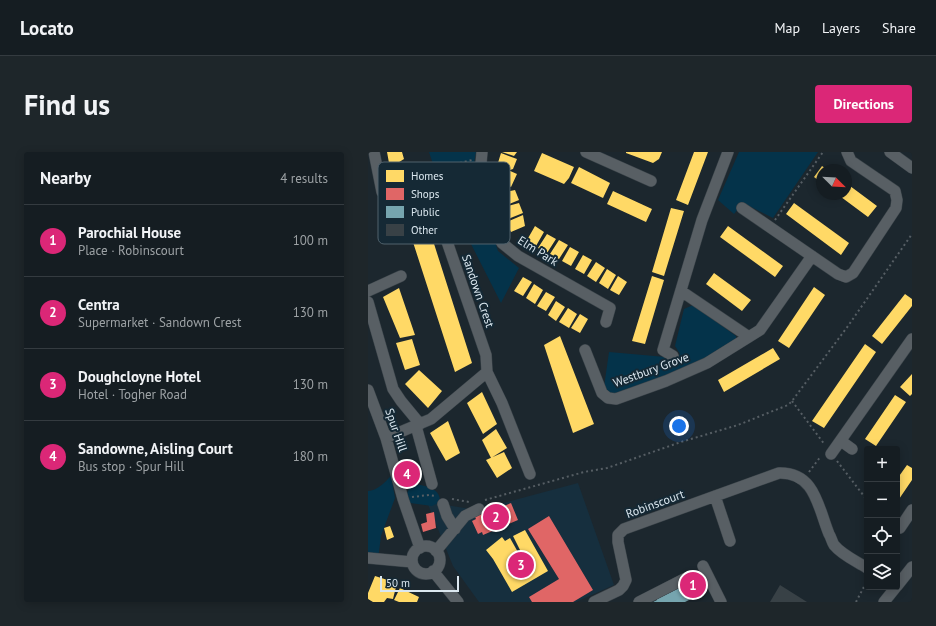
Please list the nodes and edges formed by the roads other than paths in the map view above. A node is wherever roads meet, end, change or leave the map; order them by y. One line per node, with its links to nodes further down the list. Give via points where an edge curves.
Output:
1 (374, 152): 7 (street)
2 (586, 152): 8 (street)
3 (728, 152): 15 (street, Westbury Grove, via 702,220)
4 (847, 152): 12 (street, via 851,161 895,190 896,208 853,273 846,277 838,274)
5 (890, 152): 6 (street)
6 (912, 168)
7 (378, 172)
8 (651, 181)
9 (742, 208): 12 (street)
10 (448, 244): 22 (street, Sandown Crest, via 486,355)
11 (503, 244): 17 (street, Elm Park, via 518,256 610,308)
12 (812, 256): 18 (street, Westbury Grove, via 760,330)
13 (401, 276): 14 (street)
14 (368, 291)
15 (681, 291): 18 (street); 21 (street, Westbury Grove, via 663,350)
16 (368, 302): 24 (street, via 393,389)
17 (606, 322)
18 (749, 337): 20 (street, Westbury Grove, via 707,363 616,399 608,398 602,393)
19 (912, 339): 26 (street)
20 (585, 350)
21 (673, 356)
22 (487, 372): 24 (street, via 431,419); 29 (street, Sandown Crest)
23 (368, 390): 25 (street, Spur Hill)
24 (418, 425): 25 (street); 30 (street)
25 (386, 438): 38 (street, Spur Hill)
26 (841, 441): 27 (street); 28 (street)
27 (852, 449)
28 (827, 454)
29 (530, 474)
30 (432, 484)
31 (715, 496): 37 (street); 43 (street, Robinscourt, via 779,473 790,473 803,479 810,486 834,545); 50 (street, Robinscourt, via 624,529 618,535 618,542 626,580 619,590)
32 (444, 500): 36 (street, via 447,516)
33 (482, 505): 36 (street, via 465,516)
34 (912, 510): 35 (street)
35 (900, 528)
36 (455, 529): 39 (street)
37 (730, 541)
38 (420, 548): 39 (street, via 429,546); 41 (street, via 414,554)
39 (436, 551): 45 (street, via 440,560)
40 (368, 558): 41 (street)
41 (412, 562): 45 (street, via 420,572)
42 (703, 566): 52 (street)
43 (864, 566)
44 (912, 567): 47 (street)
45 (433, 571): 49 (street)
46 (686, 578): 51 (street)
47 (900, 582)
48 (894, 590): 53 (street)
49 (458, 602)
50 (594, 602)
51 (639, 602)
52 (721, 602)
53 (884, 602)

